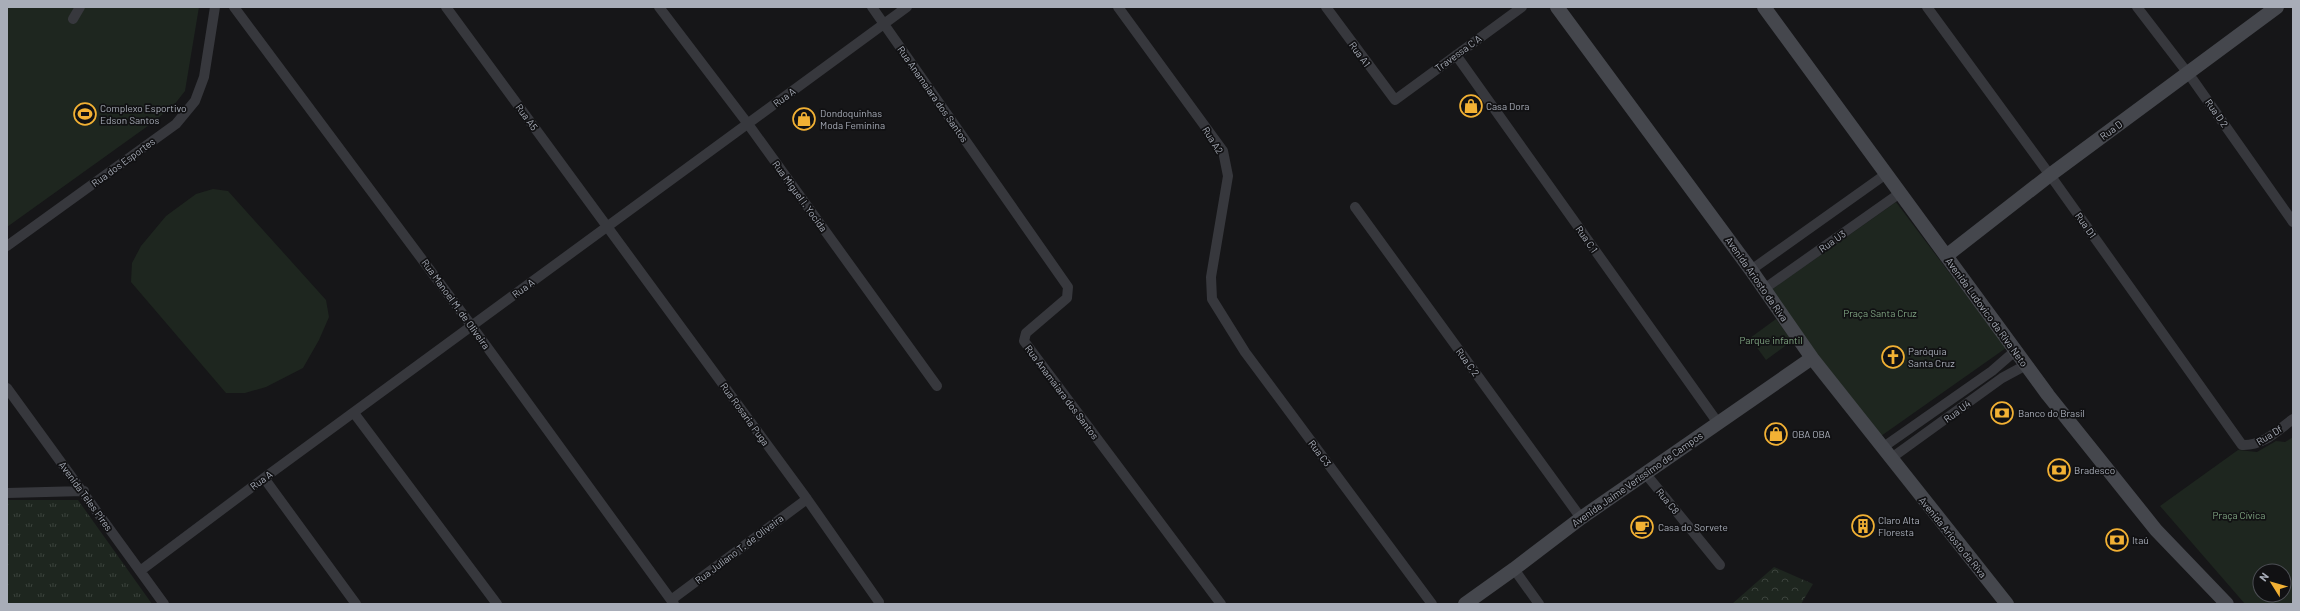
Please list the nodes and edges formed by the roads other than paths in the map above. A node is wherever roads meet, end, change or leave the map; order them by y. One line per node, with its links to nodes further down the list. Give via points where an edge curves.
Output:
1 (80, 7): 16 (street)
2 (215, 7): 28 (street, Rua dos Esportes, via 204,77 195,101 176,124)
3 (234, 7): 33 (street, Rua Manoel M. de Oliveira)
4 (446, 7): 27 (street, Rua A5)
5 (659, 7): 21 (street, Rua Miguel I. Yocida)
6 (872, 7): 17 (street)
7 (907, 7): 17 (street, Rua A)
8 (1118, 7): 32 (street, Rua A2, via 1223,151 1228,176 1211,277)
9 (1326, 7): 20 (street, Rua A1)
10 (1522, 7): 18 (street, Travessa C A)
11 (1557, 7): 30 (street, Avenida Ariosto da Riva)
12 (1764, 7): 22 (street, Avenida Ludovico da Riva Neto)
13 (1927, 7): 23 (street, Rua D1)
14 (2137, 7): 19 (street, Rua D 2)
15 (2277, 7): 19 (street, Rua D)
16 (72, 19)
17 (884, 24): 21 (street, Rua A); 60 (street, Rua Anamaiara dos Santos, via 1068,287 1067,298 1026,333 1024,341)
18 (1456, 55): 20 (street, Travessa C A); 43 (street, Rua C 1)
19 (2188, 73): 23 (street, Rua D); 26 (street, Rua D 2)
20 (1394, 100)
21 (748, 124): 27 (street, Rua A); 37 (street, Rua Miguel I. Yocida)
22 (1886, 174): 24 (street, Avenida Ludovico da Riva Neto); 30 (street)
23 (2050, 175): 29 (street, Rua D); 44 (street, Rua D1)
24 (1900, 193): 29 (street, Avenida Ludovico da Riva Neto); 31 (street, Rua U3)
25 (1355, 207): 51 (street, Rua C 2)
26 (2293, 222)
27 (608, 227): 33 (street, Rua A); 50 (street, Rua Rosaria Puga)
28 (7, 246)
29 (1946, 256): 34 (street, Avenida Ludovico da Riva Neto)
30 (1751, 270): 31 (street, Avenida Ariosto da Riva)
31 (1764, 289): 35 (street, Avenida Ariosto da Riva)
32 (1212, 299): 61 (street, Rua C3, via 1245,352)
33 (472, 326): 40 (street, Rua A); 55 (street, Rua Manoel M. de Oliveira)
34 (2015, 350): 36 (street, Avenida Ludovico da Riva Neto); 39 (street, Rua U4, via 1992,371)
35 (1812, 358): 43 (street, Avenida Jaime Veríssimo de Campos); 45 (street, Avenida Ariosto da Riva)
36 (2026, 365): 41 (street, Rua U4, via 2002,378); 65 (street, Avenida Ludovico da Riva Neto, via 2156,530)
37 (937, 386)
38 (7, 388): 48 (street, Avenida Teles Pires)
39 (1948, 401): 41 (street); 45 (street, Rua U4)
40 (354, 413): 47 (street, Rua A); 59 (street)
41 (1954, 413): 45 (street, Rua U4)
42 (2293, 419): 44 (street, Rua Df, via 2262,442 2254,446)
43 (1718, 423): 46 (street, Avenida Jaime Veríssimo de Campos)
44 (2242, 445)
45 (1886, 453): 64 (street, Avenida Ariosto da Riva)
46 (1646, 473): 51 (street, Avenida Jaime Veríssimo de Campos); 52 (street, Rua C8)
47 (264, 478): 54 (street, Rua A); 58 (street)
48 (84, 491): 49 (street); 54 (street, Avenida Teles Pires)
49 (7, 493)
50 (807, 499): 55 (street, Rua Juliano T. de Oliveira); 56 (street, Rua Rosaria Puga)
51 (1581, 518): 53 (street, Avenida Jaime Veríssimo de Campos)
52 (1720, 565)
53 (1514, 569): 62 (street, Avenida Jaime Veríssimo de Campos); 63 (street)
54 (140, 571): 57 (street, Avenida Teles Pires)
55 (672, 602)
56 (879, 602)
57 (164, 604)
58 (356, 604)
59 (498, 604)
60 (1221, 604)
61 (1432, 604)
62 (1465, 604)
63 (1540, 604)
64 (2007, 604)
65 (2227, 604)

